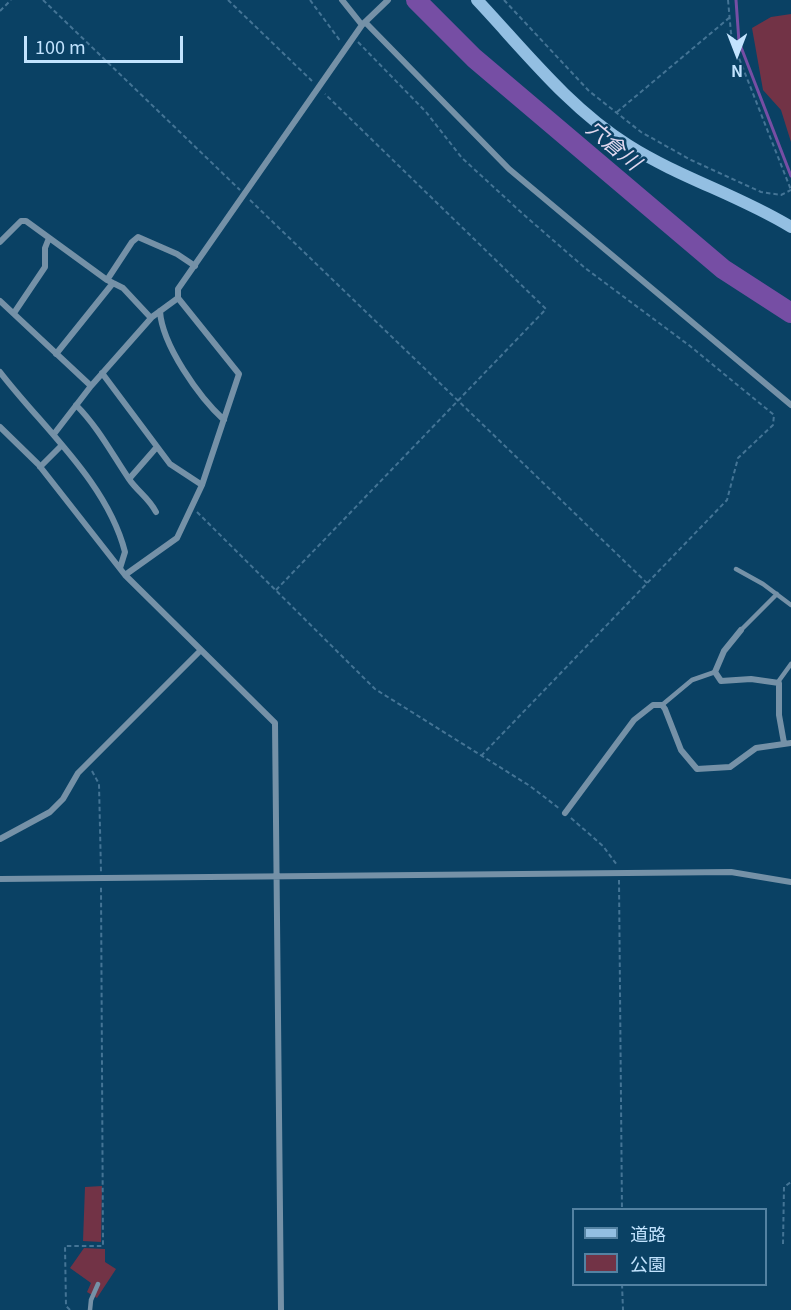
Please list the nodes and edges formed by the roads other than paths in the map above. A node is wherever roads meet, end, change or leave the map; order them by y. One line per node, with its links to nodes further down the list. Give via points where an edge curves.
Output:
1 (342, 0): 4 (street)
2 (387, 0): 4 (street)
3 (477, 0): 5 (main road, via 566,94 611,133 644,155)
4 (365, 22): 8 (street); 20 (street, via 509,169)
5 (791, 227)
6 (49, 238): 7 (street, via 21,221); 9 (street); 13 (street, via 45,267)
7 (0, 242)
8 (195, 266): 9 (street, via 138,237); 10 (street, via 178,289)
9 (110, 282): 14 (street, via 123,288); 15 (street)
10 (178, 298): 12 (street); 21 (street, via 239,374)
11 (0, 302): 13 (street)
12 (160, 311): 14 (street); 21 (street, via 174,353)
13 (14, 313): 15 (street)
14 (151, 318): 17 (street)
15 (56, 354): 18 (street)
16 (0, 372): 23 (street)
17 (102, 373): 18 (street); 25 (street)
18 (91, 387): 19 (street)
19 (76, 405): 23 (street); 27 (street, via 100,433)
20 (791, 405)
21 (224, 420): 28 (street)
22 (0, 428): 26 (street)
23 (54, 434): 24 (street)
24 (62, 445): 26 (street); 30 (street, via 113,519 125,552)
25 (156, 447): 27 (street); 28 (street, via 176,470)
26 (40, 467): 30 (street)
27 (129, 479): 29 (street)
28 (202, 485): 32 (street, via 177,538)
29 (156, 512)
30 (120, 568): 32 (street)
31 (736, 569): 33 (lane)
32 (126, 575): 36 (street)
33 (777, 594): 34 (lane); 35 (lane)
34 (791, 604)
35 (741, 630): 38 (street, via 724,651)
36 (201, 650): 43 (street, via 78,773 50,812); 44 (street, via 275,723)
37 (791, 664): 39 (lane)
38 (715, 672): 39 (street, via 721,681); 40 (lane, via 692,680)
39 (778, 682): 41 (street, via 779,716)
40 (662, 705): 41 (street, via 681,750 697,769 730,767 756,748); 42 (street, via 653,705 634,720)
41 (787, 743)
42 (565, 813)
43 (0, 839)
44 (276, 876): 45 (street); 46 (street, via 731,872); 49 (street)
45 (0, 879)
46 (791, 882)
47 (98, 1284): 48 (lane)
48 (90, 1310)
49 (281, 1310)

